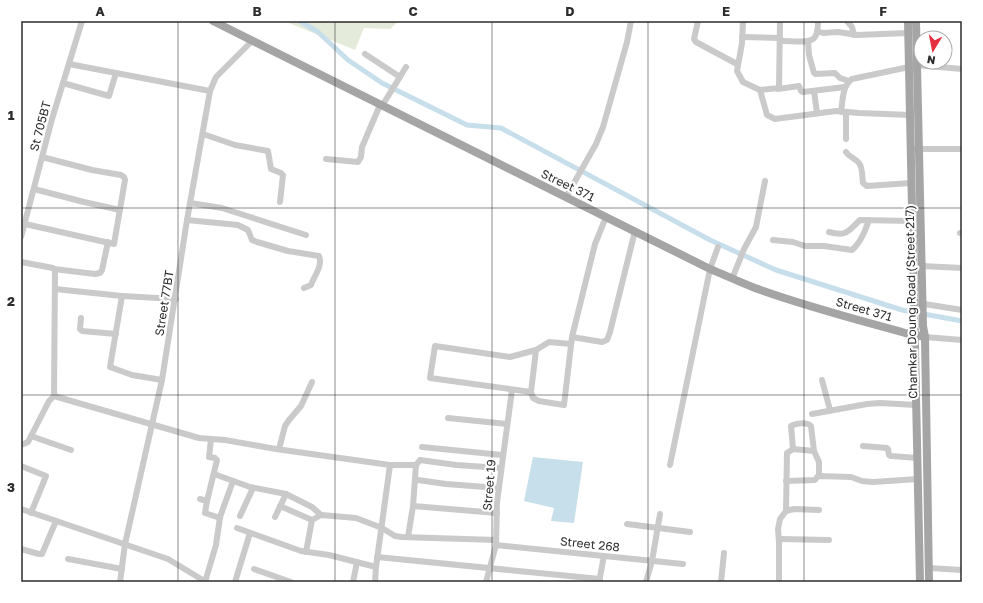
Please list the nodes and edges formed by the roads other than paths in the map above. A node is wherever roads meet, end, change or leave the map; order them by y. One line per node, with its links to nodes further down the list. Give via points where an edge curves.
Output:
1 (82, 21): 18 (street, St 705BT)
2 (213, 21): 15 (main road, Street 371)
3 (631, 21): 46 (street, via 603,127)
4 (698, 21): 19 (street, via 694,39 696,42)
5 (743, 21): 13 (street)
6 (780, 21): 14 (street)
7 (818, 21): 10 (street)
8 (847, 21): 12 (street)
9 (908, 21): 11 (main road, Chamkar Doung Road (Street 217))
10 (817, 31): 12 (street); 16 (street, via 812,40)
11 (908, 33): 12 (street); 20 (main road, Chamkar Doung Road (Street 217))
12 (854, 35)
13 (742, 37): 14 (street); 19 (street)
14 (780, 40): 16 (street); 27 (street)
15 (252, 41): 29 (street, Street 77BT, via 216,77); 31 (main road, Street 371)
16 (808, 41): 26 (street, via 814,73 835,73)
17 (365, 54): 24 (street)
18 (69, 64): 23 (street); 25 (street, St 705BT)
19 (737, 64): 28 (street, via 741,80)
20 (909, 67): 26 (street, via 860,76); 34 (main road, Chamkar Doung Road (Street 217))
21 (406, 68): 24 (street)
22 (917, 70): 38 (main road, Chamkar Doung Road (Street 217))
23 (116, 73): 25 (street, via 109,96); 29 (street)
24 (400, 77): 31 (street)
25 (63, 83): 41 (street, St 705BT)
26 (847, 84): 30 (street); 32 (street)
27 (778, 89): 28 (street); 30 (street, via 798,86 802,92)
28 (760, 90): 33 (street, via 766,112 771,118)
29 (210, 91): 35 (street, Street 77BT)
30 (814, 91): 33 (street)
31 (381, 105): 42 (street, via 358,162); 46 (main road, Street 371)
32 (843, 112): 33 (street); 34 (street); 36 (street)
33 (817, 113)
34 (910, 115): 37 (main road, Chamkar Doung Road (Street 217))
35 (203, 134): 47 (street, via 235,145 268,151 271,169 284,175); 48 (street, Street 77BT)
36 (846, 139)
37 (911, 149): 38 (street); 44 (main road, Chamkar Doung Road (Street 217))
38 (919, 149): 39 (street); 63 (main road, Chamkar Doung Road (Street 217))
39 (962, 149)
40 (846, 152): 44 (street, via 859,163 863,183 867,186)
41 (42, 157): 45 (street, St 705BT); 49 (street, via 122,176 125,180)
42 (326, 159)
43 (765, 181): 67 (street, via 756,227)
44 (911, 183): 54 (main road, Chamkar Doung Road (Street 217))
45 (34, 189): 49 (street); 51 (street, St 705BT)
46 (566, 197): 50 (main road, Street 371)
47 (280, 202)
48 (190, 203): 52 (street, Street 77BT); 57 (street, via 222,208)
49 (120, 210): 60 (street, via 114,244)
50 (606, 217): 55 (main road, Street 371); 79 (street, via 595,244)
51 (24, 219): 58 (street, St 705BT); 60 (street)
52 (187, 220): 68 (street, via 238,225 248,230 252,240 257,242 319,256 319,270 311,285); 71 (street, Street 77BT)
53 (869, 220): 54 (street); 56 (street, via 860,220 844,234); 59 (street, via 864,234 852,250)
54 (912, 221): 72 (main road, Chamkar Doung Road (Street 217))
55 (635, 231): 66 (main road, Street 371); 79 (street, via 607,340)
56 (829, 232)
57 (306, 235)
58 (21, 237)
59 (773, 240)
60 (108, 242): 65 (street, via 100,273)
61 (718, 247): 66 (street)
62 (21, 262): 65 (street)
63 (922, 266): 64 (street); 73 (main road, Chamkar Doung Road (Street 217))
64 (962, 268)
65 (54, 269): 69 (street)
66 (710, 269): 67 (main road, Street 371); 107 (street)
67 (732, 279): 77 (main road, Street 371, via 790,300)
68 (304, 288)
69 (55, 289): 70 (street); 87 (street)
70 (122, 296): 71 (street); 76 (street)
71 (176, 298): 82 (street, Street 77BT)
72 (914, 304): 73 (street); 77 (main road, Chamkar Doung Road (Street 217))
73 (923, 304): 74 (street); 78 (main road, Chamkar Doung Road (Street 217))
74 (962, 310)
75 (81, 318): 76 (street, via 82,331)
76 (116, 334): 82 (street, via 110,367 132,375)
77 (915, 335): 78 (main road, Street 371); 88 (main road, Chamkar Doung Road (Street 217))
78 (925, 337): 80 (street); 157 (main road, Chamkar Doung Road (Street 217))
79 (571, 340): 81 (street, via 549,342); 86 (street, via 564,405 536,400)
80 (962, 340)
81 (536, 350): 85 (street, via 510,357 436,346 430,378); 86 (street)
82 (162, 380): 93 (street, Street 77BT)
83 (822, 380): 89 (street)
84 (312, 382): 99 (street, via 301,406 285,426)
85 (512, 390): 86 (street); 92 (street, Street 19)
86 (531, 392)
87 (54, 396): 93 (street); 94 (street)
88 (916, 405): 89 (street, via 880,403); 104 (main road, Chamkar Doung Road (Street 217))
89 (830, 410): 90 (street)
90 (812, 414)
91 (448, 418): 92 (street)
92 (507, 424): 103 (street, Street 19)
93 (153, 425): 95 (street); 145 (street, Street 77BT)
94 (31, 436): 96 (street, via 28,442); 101 (street)
95 (211, 439): 99 (street); 110 (street, via 209,457 217,460)
96 (21, 445)
97 (863, 446): 104 (street, via 887,448 892,456)
98 (422, 447): 103 (street)
99 (279, 449): 105 (street)
100 (793, 449): 102 (street); 102 (street, via 791,426 807,423 811,426); 115 (street, via 787,454)
101 (71, 450)
102 (814, 451): 111 (street, via 819,462)
103 (502, 455): 109 (street, Street 19)
104 (918, 458): 112 (main road, Chamkar Doung Road (Street 217))
105 (390, 465): 106 (street); 138 (street)
106 (416, 465): 109 (street, via 420,460); 114 (street)
107 (670, 465)
108 (21, 466): 126 (street, via 46,476)
109 (501, 468): 117 (street, Street 19)
110 (214, 474): 113 (street); 120 (street)
111 (819, 476): 112 (street, via 851,477 873,482); 115 (street, via 815,480)
112 (918, 479): 172 (main road, Chamkar Doung Road (Street 217))
113 (233, 481): 116 (street); 132 (street)
114 (416, 481): 117 (street); 122 (street)
115 (786, 481): 125 (street)
116 (253, 488): 118 (street); 130 (street)
117 (499, 488): 127 (street, Street 19)
118 (286, 494): 121 (street); 128 (street)
119 (200, 499): 120 (street)
120 (207, 501): 132 (street, via 205,513)
121 (280, 506): 131 (street); 133 (street)
122 (413, 506): 127 (street); 141 (street)
123 (21, 509): 126 (street)
124 (819, 510): 125 (street)
125 (786, 511): 142 (street, via 779,522)
126 (31, 513): 134 (street)
127 (497, 513): 144 (street, Street 19)
128 (321, 514): 133 (street); 138 (street, Street 268, via 356,518)
129 (660, 514): 136 (street)
130 (240, 516)
131 (275, 517)
132 (220, 518): 163 (street, via 215,549)
133 (312, 520): 147 (street)
134 (56, 521): 145 (street); 146 (street, via 43,552 39,554)
135 (627, 524): 136 (street)
136 (658, 527): 139 (street); 152 (street)
137 (237, 528): 140 (street)
138 (382, 528): 141 (street, Street 268, via 394,536); 150 (street)
139 (690, 532)
140 (250, 533): 147 (street); 164 (street)
141 (408, 537): 144 (street, Street 268)
142 (779, 539): 143 (street); 171 (street)
143 (829, 540)
144 (496, 543): 149 (street, Street 268); 156 (street, Street 19)
145 (125, 544): 158 (street, Street 77BT); 163 (street, via 168,559)
146 (21, 549)
147 (306, 552): 153 (street)
148 (724, 553): 170 (street)
149 (604, 556): 152 (street, Street 268); 161 (street)
150 (377, 557): 155 (street); 156 (street)
151 (68, 559): 158 (street)
152 (652, 561): 154 (street, Street 268); 169 (street)
153 (357, 562): 155 (street); 166 (street)
154 (682, 564)
155 (376, 567): 167 (street)
156 (490, 568): 161 (street); 168 (street, Street 19)
157 (929, 568): 160 (street); 173 (main road, Chamkar Doung Road (Street 217))
158 (122, 569): 162 (street, Street 77BT)
159 (254, 569): 165 (street)
160 (962, 570)
161 (599, 580)
162 (120, 582)
163 (205, 582)
164 (235, 582)
165 (288, 582)
166 (352, 582)
167 (375, 582)
168 (486, 582)
169 (646, 582)
170 (721, 582)
171 (779, 582)
172 (920, 582)
173 (929, 582)

